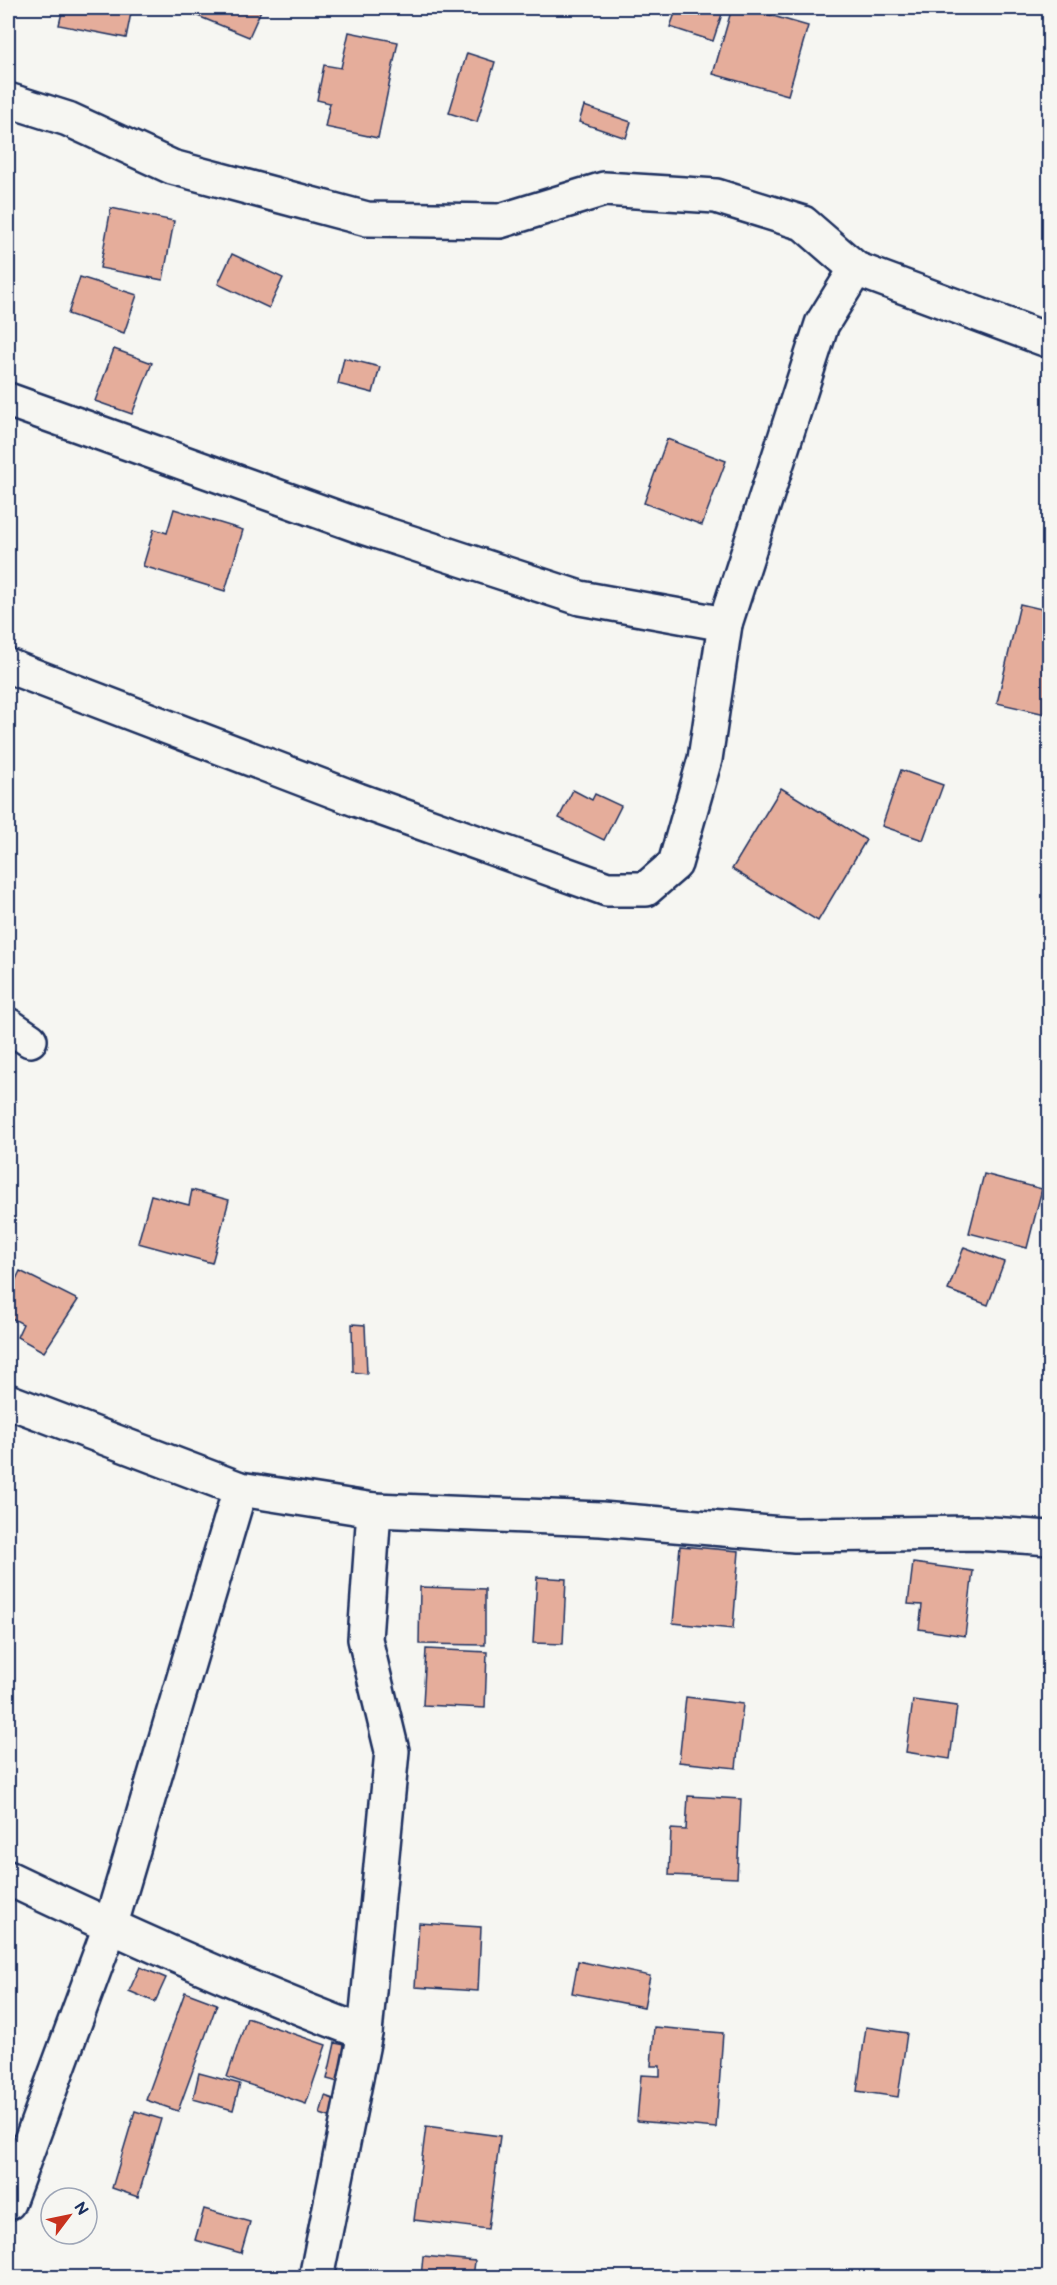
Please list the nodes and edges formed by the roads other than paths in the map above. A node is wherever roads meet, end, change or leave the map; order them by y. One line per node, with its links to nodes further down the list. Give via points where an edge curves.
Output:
1 (8, 100): 2 (street, via 68,118 172,167 367,219 500,221 604,189 716,196 804,223)
2 (856, 269): 3 (street); 5 (street, via 822,324)
3 (1050, 341)
4 (8, 400): 5 (street, via 360,526 580,598)
5 (725, 624): 6 (street, via 705,759 675,864 646,889 607,889 358,800)
6 (8, 666)
7 (8, 1401): 8 (street)
8 (240, 1489): 9 (street); 12 (street)
9 (374, 1509): 10 (street, via 795,1534 976,1533); 13 (street, via 365,1639 392,1751)
10 (1050, 1538)
11 (8, 1878): 12 (street)
12 (110, 1927): 13 (street, via 266,1995); 14 (street)
13 (365, 2032): 15 (street)
14 (8, 2203)
15 (316, 2277)

